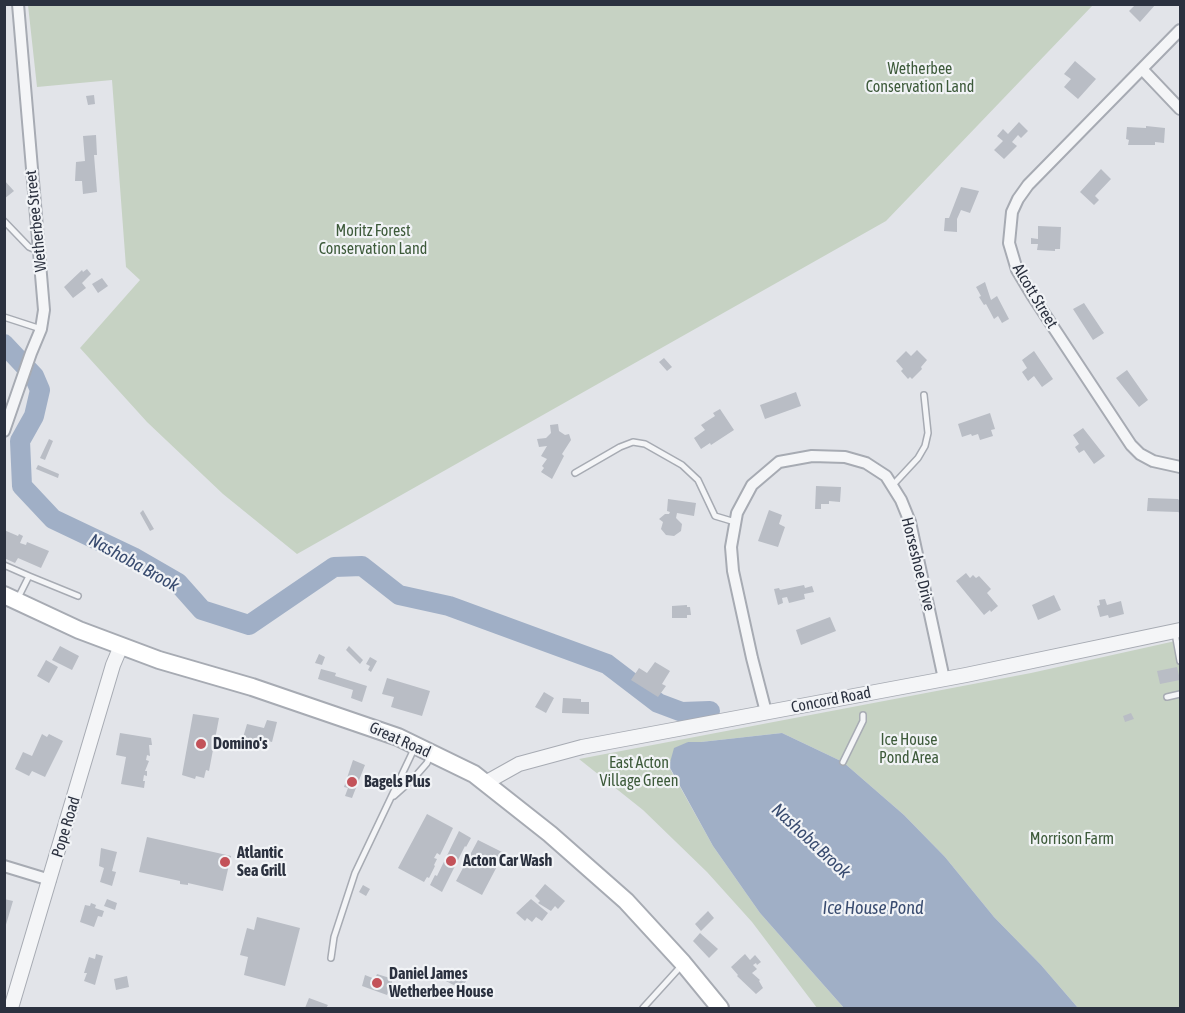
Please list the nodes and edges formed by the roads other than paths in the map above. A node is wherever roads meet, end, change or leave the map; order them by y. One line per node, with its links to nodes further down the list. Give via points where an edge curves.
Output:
1 (18, 4): 6 (street, Wetherbee Street)
2 (1180, 30): 3 (street, Alcott Street)
3 (1142, 69): 4 (street); 11 (street, Alcott Street, via 1028,185 1012,212 1009,243 1017,270 1032,295 1131,445 1153,461)
4 (1180, 109)
5 (4, 221): 6 (lane)
6 (39, 252): 8 (street, Wetherbee Street, via 44,310)
7 (4, 317): 8 (lane)
8 (41, 329): 10 (street, Wetherbee Street)
9 (924, 395): 13 (lane, via 928,433 925,446)
10 (4, 431)
11 (1180, 466)
12 (575, 473): 14 (lane, via 620,447 633,442 645,444 682,465 698,480 715,516)
13 (892, 486): 14 (street, Horseshoe Drive, via 886,476 866,463 844,458 812,456 779,462 752,485); 22 (street, Horseshoe Drive, via 910,522)
14 (735, 522): 25 (street, Horseshoe Drive, via 733,571)
15 (4, 565): 16 (lane)
16 (29, 576): 17 (lane); 18 (lane)
17 (78, 596)
18 (11, 598): 20 (main road, Great Road)
19 (1177, 631): 21 (lane); 22 (street, Concord Road)
20 (121, 646): 27 (main road, Great Road, via 361,723); 33 (street, Pope Road)
21 (1180, 661)
22 (944, 679): 25 (street, Concord Road)
23 (1180, 694): 24 (lane)
24 (1167, 697)
25 (766, 712): 30 (street, Concord Road, via 560,752 519,764)
26 (863, 715): 29 (lane)
27 (416, 746): 28 (main road, Great Road); 31 (lane)
28 (431, 754): 30 (main road, Great Road); 31 (lane, via 413,779)
29 (843, 762)
30 (485, 783): 35 (main road, Great Road, via 626,901)
31 (392, 797): 34 (lane, via 355,873)
32 (4, 866): 33 (street)
33 (50, 880): 36 (street, Pope Road)
34 (331, 958)
35 (683, 963): 37 (lane); 38 (main road, Great Road)
36 (11, 1008)
37 (643, 1008)
38 (720, 1008)

